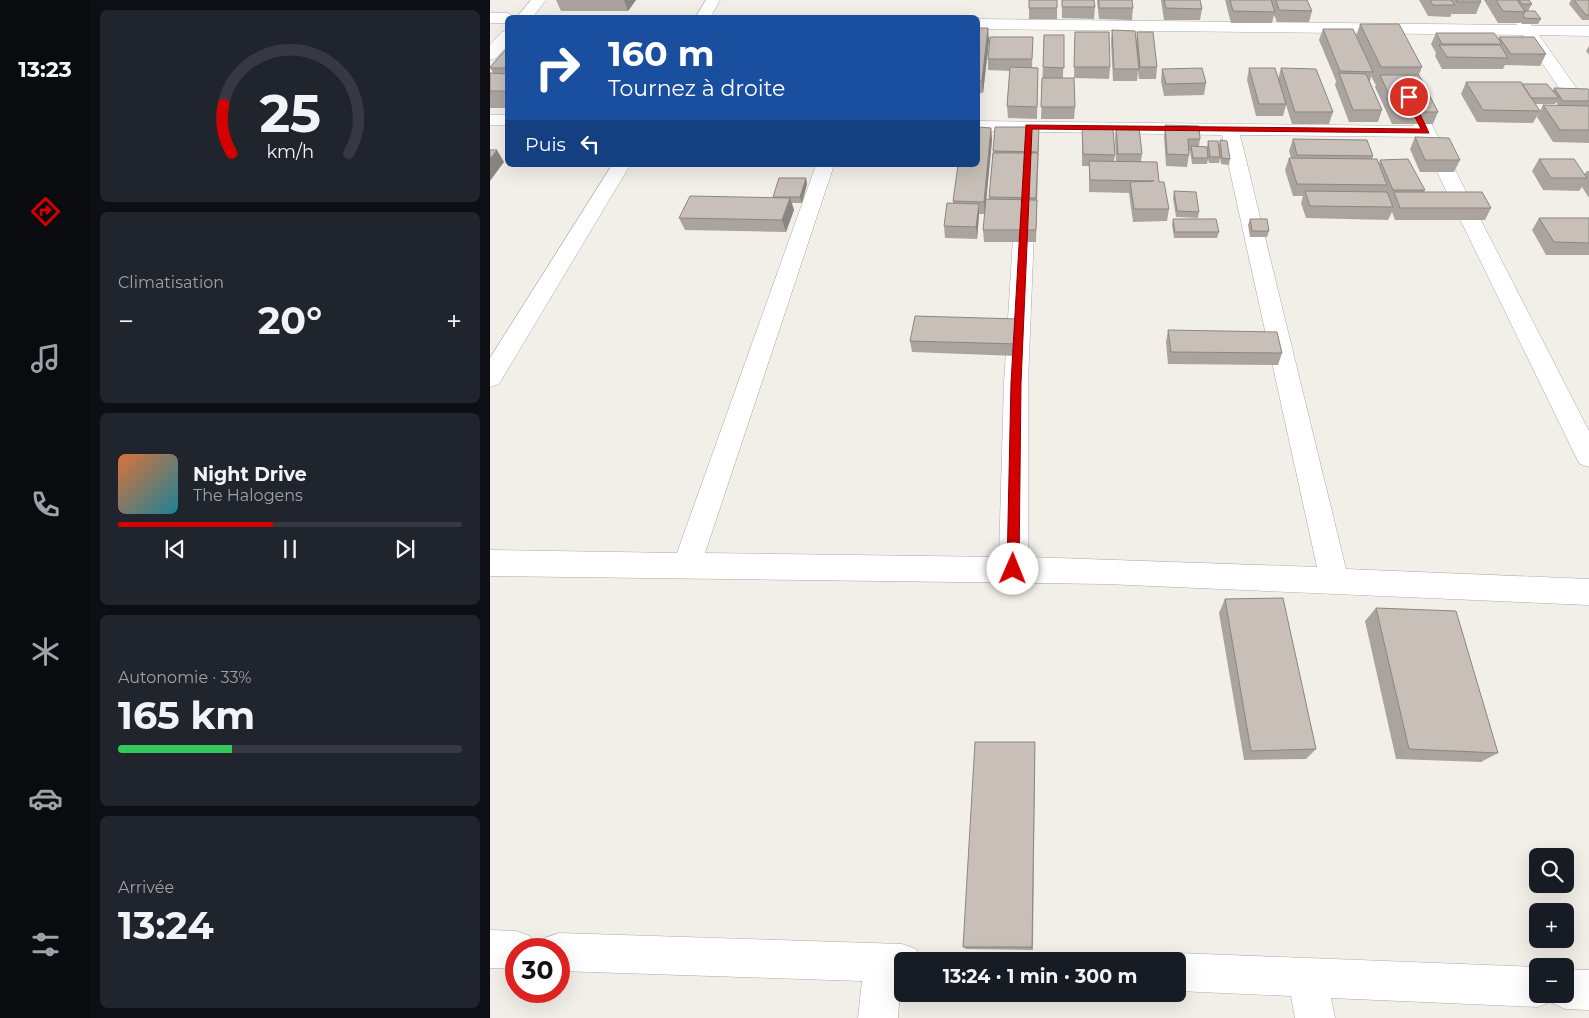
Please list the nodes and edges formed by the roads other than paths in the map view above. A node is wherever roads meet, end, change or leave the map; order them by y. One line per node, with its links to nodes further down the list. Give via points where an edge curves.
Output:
1 (539, 0): 4 (street)
2 (713, 0): 5 (street)
3 (1507, 0): 9 (street)
4 (526, 15)
5 (704, 15)
6 (490, 18): 7 (street)
7 (505, 18)
8 (980, 24): 9 (street, via 1378,37)
9 (1528, 30): 10 (street); 14 (street)
10 (1589, 31)
11 (505, 38): 12 (street)
12 (490, 54)
13 (1396, 72): 19 (street)
14 (1589, 119)
15 (490, 120): 16 (street)
16 (505, 120)
17 (980, 126): 18 (street, via 1028,137)
18 (1230, 129): 19 (street); 28 (street)
19 (1426, 132): 24 (street)
20 (620, 167): 23 (street)
21 (824, 167): 26 (street)
22 (1026, 186): 27 (street, via 1016,383)
23 (490, 378)
24 (1589, 457)
25 (490, 563): 26 (street)
26 (686, 565): 27 (street)
27 (1013, 569): 28 (street)
28 (1334, 579): 29 (street)
29 (1589, 592)
30 (490, 950): 31 (street)
31 (505, 950)
32 (570, 952): 33 (street)
33 (893, 963): 39 (street)
34 (1186, 972): 35 (street)
35 (1307, 976): 36 (street); 40 (street)
36 (1529, 988)
37 (1574, 989): 38 (street)
38 (1589, 990)
39 (878, 1018)
40 (1315, 1018)

